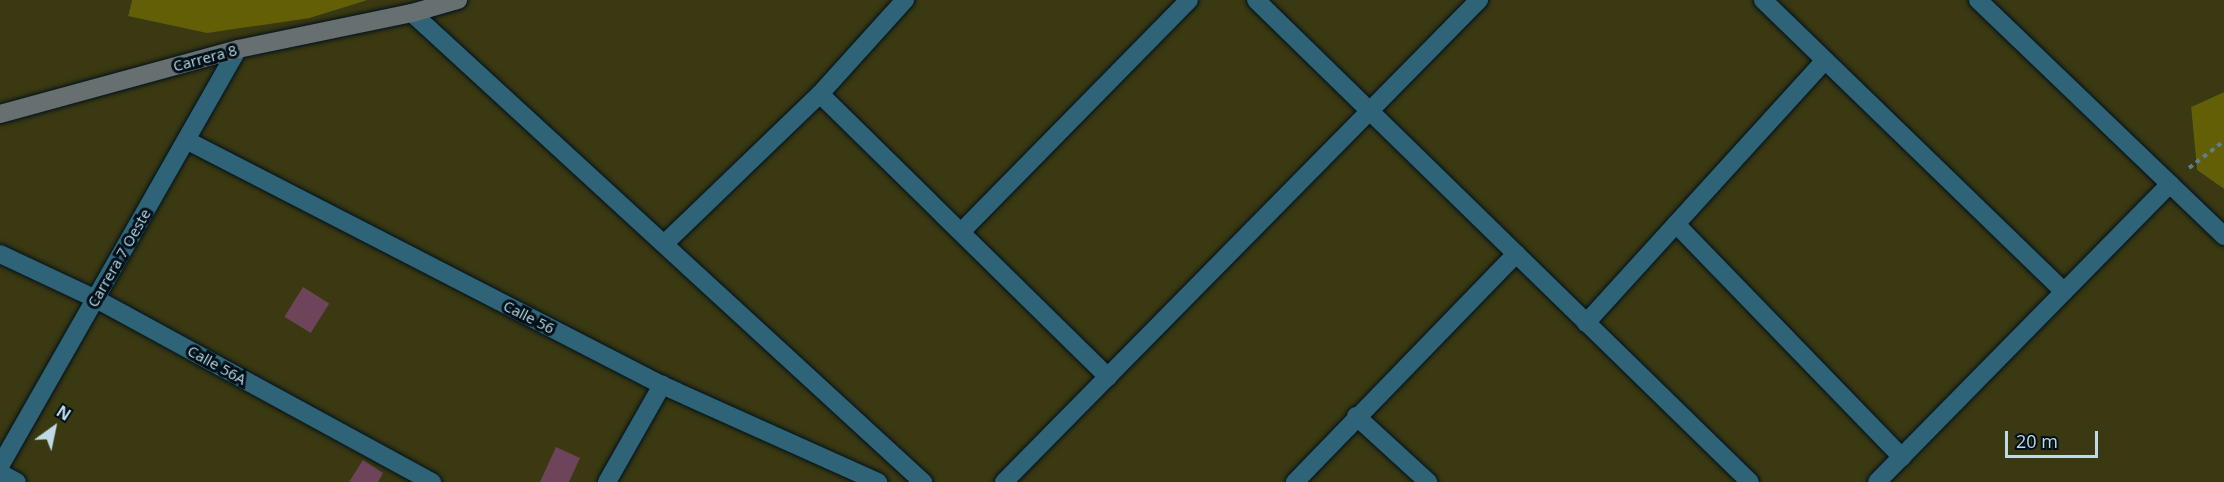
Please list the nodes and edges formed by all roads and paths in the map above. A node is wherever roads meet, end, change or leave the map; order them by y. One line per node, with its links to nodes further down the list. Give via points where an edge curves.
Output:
1 (459, 0): 8 (street, Carrera 8)
2 (905, 0): 11 (street)
3 (1189, 0): 18 (street)
4 (1256, 0): 12 (street)
5 (1479, 0): 12 (street)
6 (1763, 0): 10 (street)
7 (1978, 0): 16 (street)
8 (412, 13): 9 (street, Carrera 8); 20 (street)
9 (238, 49): 13 (street, Carrera 8); 14 (street, Carrera 7 Oeste)
10 (1825, 60): 17 (street); 23 (street)
11 (820, 94): 18 (street); 20 (street)
12 (1370, 111): 22 (street); 26 (street)
13 (0, 114)
14 (186, 140): 24 (street, Carrera 7 Oeste); 27 (street, Calle 56)
15 (2224, 141): 16 (path)
16 (2170, 184): 19 (street); 23 (street)
17 (1676, 224): 25 (street); 29 (street)
18 (961, 232): 26 (street)
19 (2224, 236)
20 (664, 244): 36 (street)
21 (0, 254): 24 (street, Calle 56A)
22 (1516, 254): 25 (street); 28 (street)
23 (2064, 292): 29 (street)
24 (96, 299): 30 (street, Carrera 7 Oeste); 33 (street, Calle 56A)
25 (1586, 323): 40 (street)
26 (1108, 377): 37 (street)
27 (662, 385): 34 (street); 35 (street, Calle 56)
28 (1356, 416): 38 (street); 39 (street)
29 (1902, 457): 41 (street)
30 (0, 466)
31 (0, 473): 32 (street)
32 (17, 482)
33 (432, 482)
34 (607, 482)
35 (879, 482)
36 (923, 482)
37 (1004, 482)
38 (1295, 482)
39 (1428, 482)
40 (1750, 482)
41 (1877, 482)

